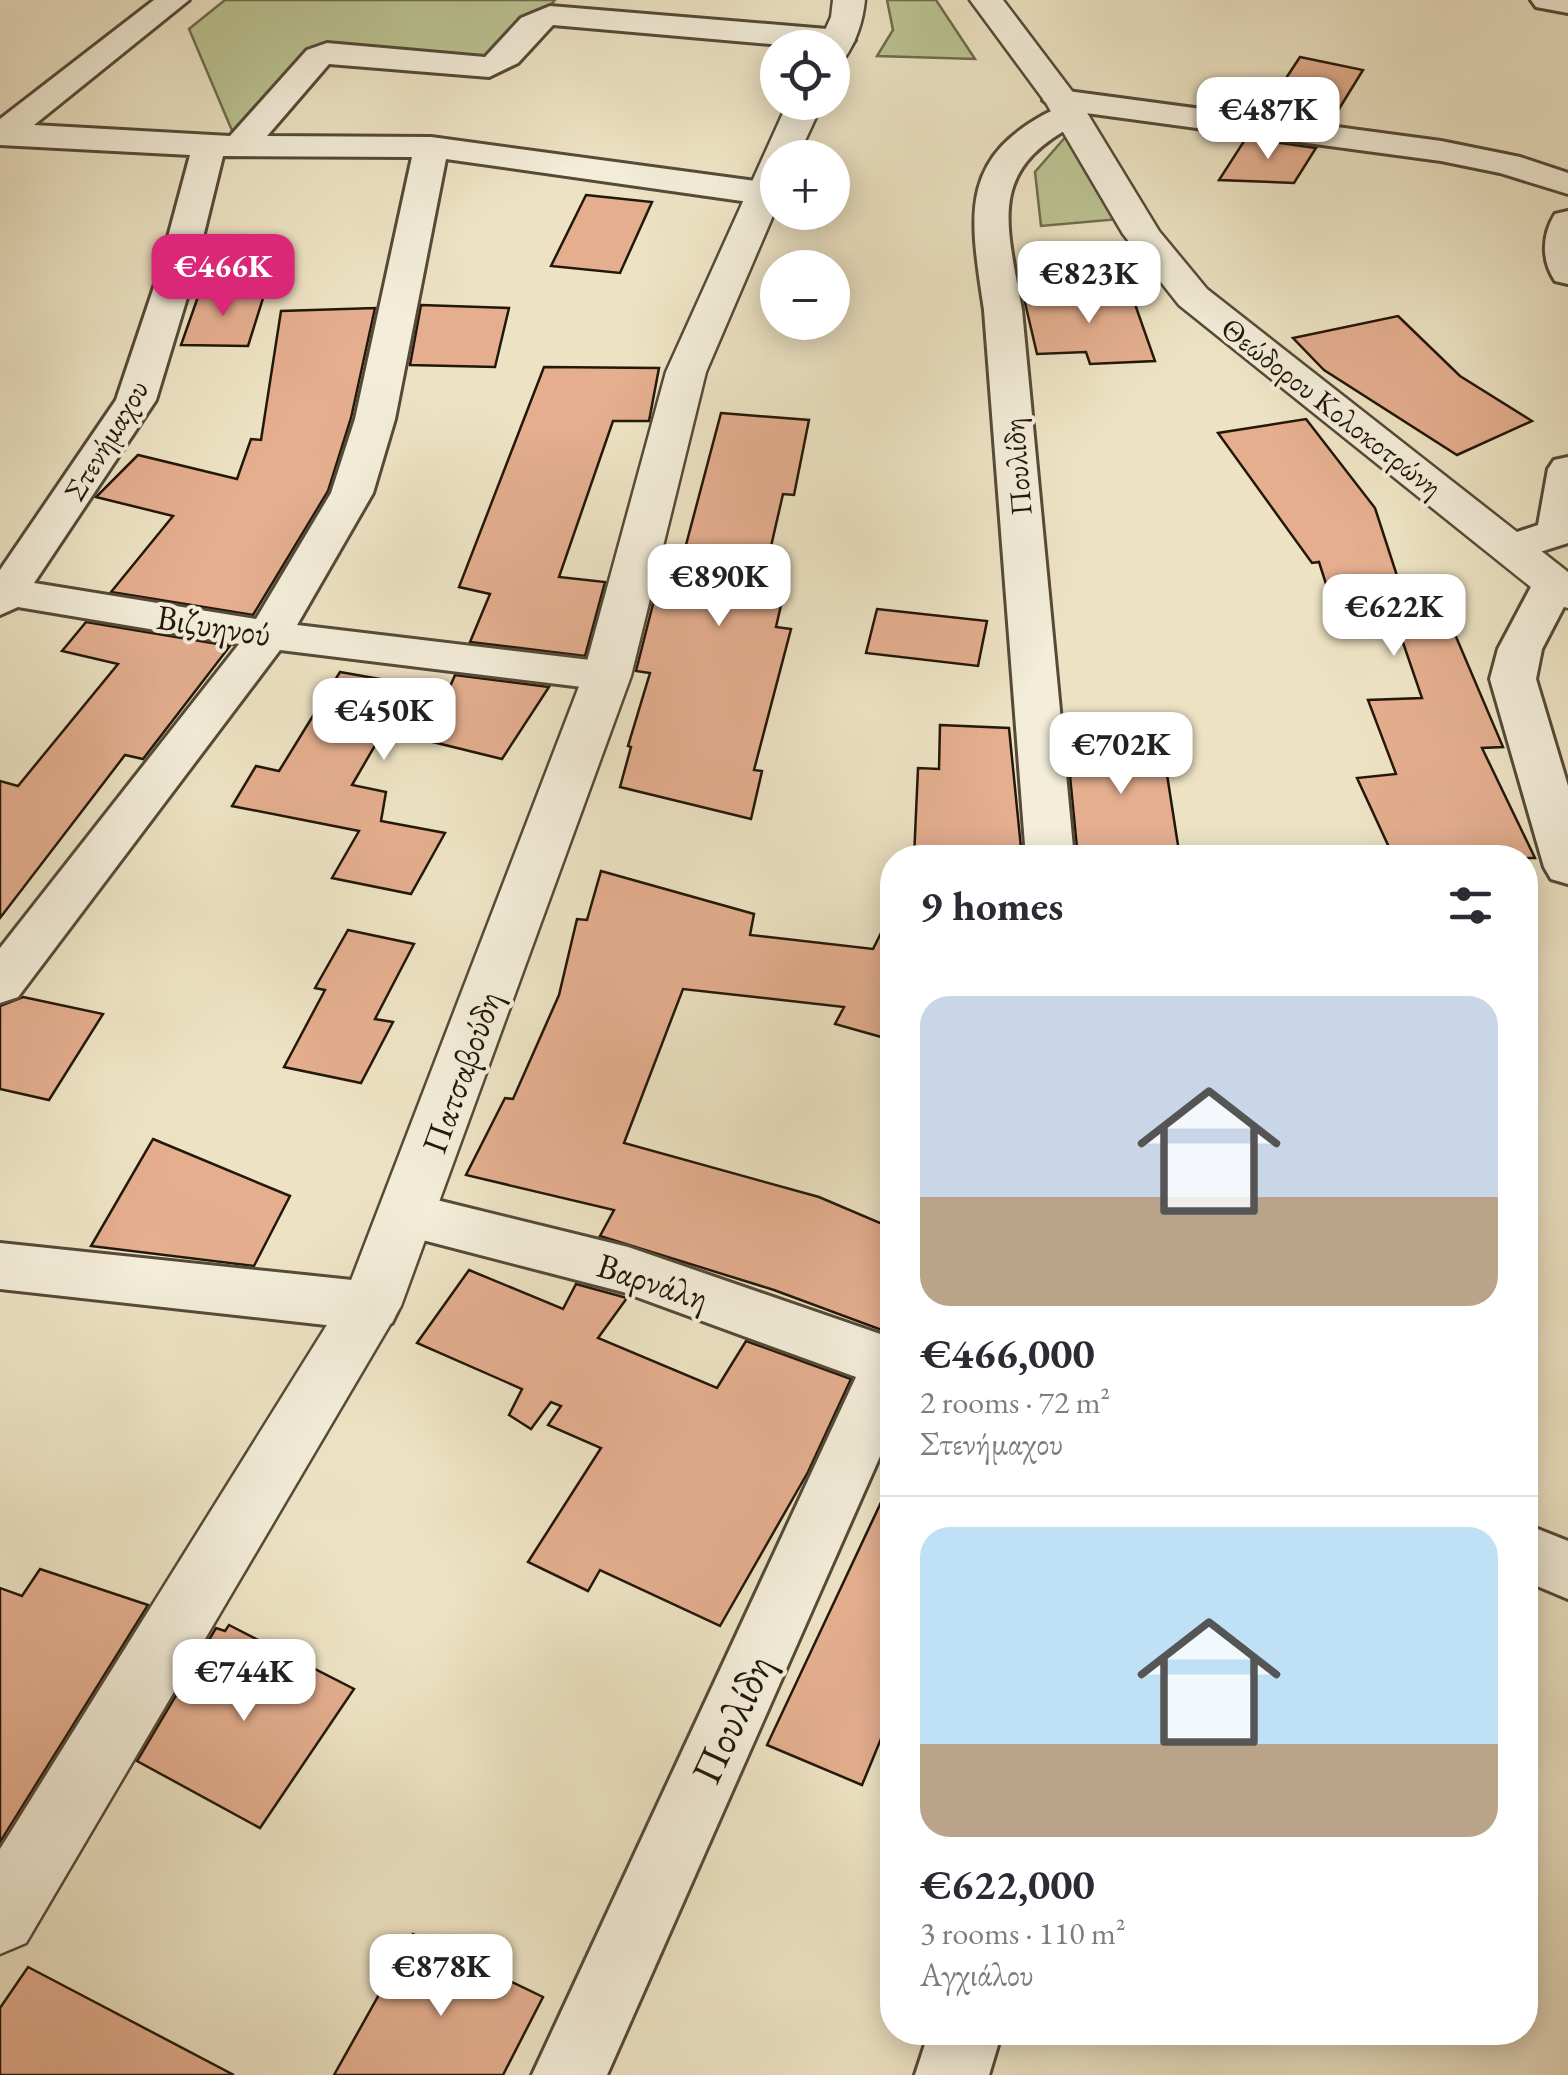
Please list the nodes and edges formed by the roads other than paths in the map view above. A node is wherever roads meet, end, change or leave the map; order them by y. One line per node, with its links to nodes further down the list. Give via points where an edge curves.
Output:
1 (173, 0): 9 (street)
2 (849, 0): 6 (street)
3 (986, 0): 8 (street, Θεώδορου Κολοκοτρώνη)
4 (1547, 0): 5 (street)
5 (1568, 4)
6 (841, 30)
7 (760, 38): 10 (street, via 550,15 537,19 502,62 489,67 327,52)
8 (1065, 106): 13 (street, via 1440,151); 19 (street, Θεώδορου Κολοκοτρώνη, via 1151,251 1193,297); 24 (street, Πουλίδη, via 1004,165 994,186 992,235)
9 (1, 134): 10 (street)
10 (224, 147): 11 (street); 21 (street, Στενήμαχου, via 136,400)
11 (431, 147): 12 (street); 22 (street, via 366,456 352,493)
12 (760, 170)
13 (1568, 184)
14 (760, 201): 23 (street, Πατσαβούδη, via 686,372)
15 (1568, 222): 16 (street, via 1561,236)
16 (1568, 273)
17 (1568, 469): 18 (street)
18 (1563, 532): 19 (street)
19 (1511, 548): 20 (street, Θεώδορου Κολοκοτρώνη)
20 (1561, 588): 25 (street, via 1520,649 1513,679)
21 (3, 595): 22 (street, Βιζυηνού)
22 (270, 635): 23 (street, Βιζυηνού); 26 (street)
23 (607, 676): 27 (street, Πατσαβούδη)
24 (1049, 845)
25 (1568, 866)
26 (0, 984)
27 (408, 1214): 29 (street, Πατσαβούδη); 30 (street, Βαρνάλη, via 628,1270)
28 (0, 1266): 29 (street)
29 (370, 1306): 34 (street, Πατσαβούδη)
30 (880, 1360)
31 (880, 1390): 36 (street, Πουλίδη)
32 (1538, 1557): 33 (street)
33 (1568, 1570)
34 (0, 1918)
35 (962, 2045): 37 (street)
36 (569, 2075)
37 (952, 2075)

